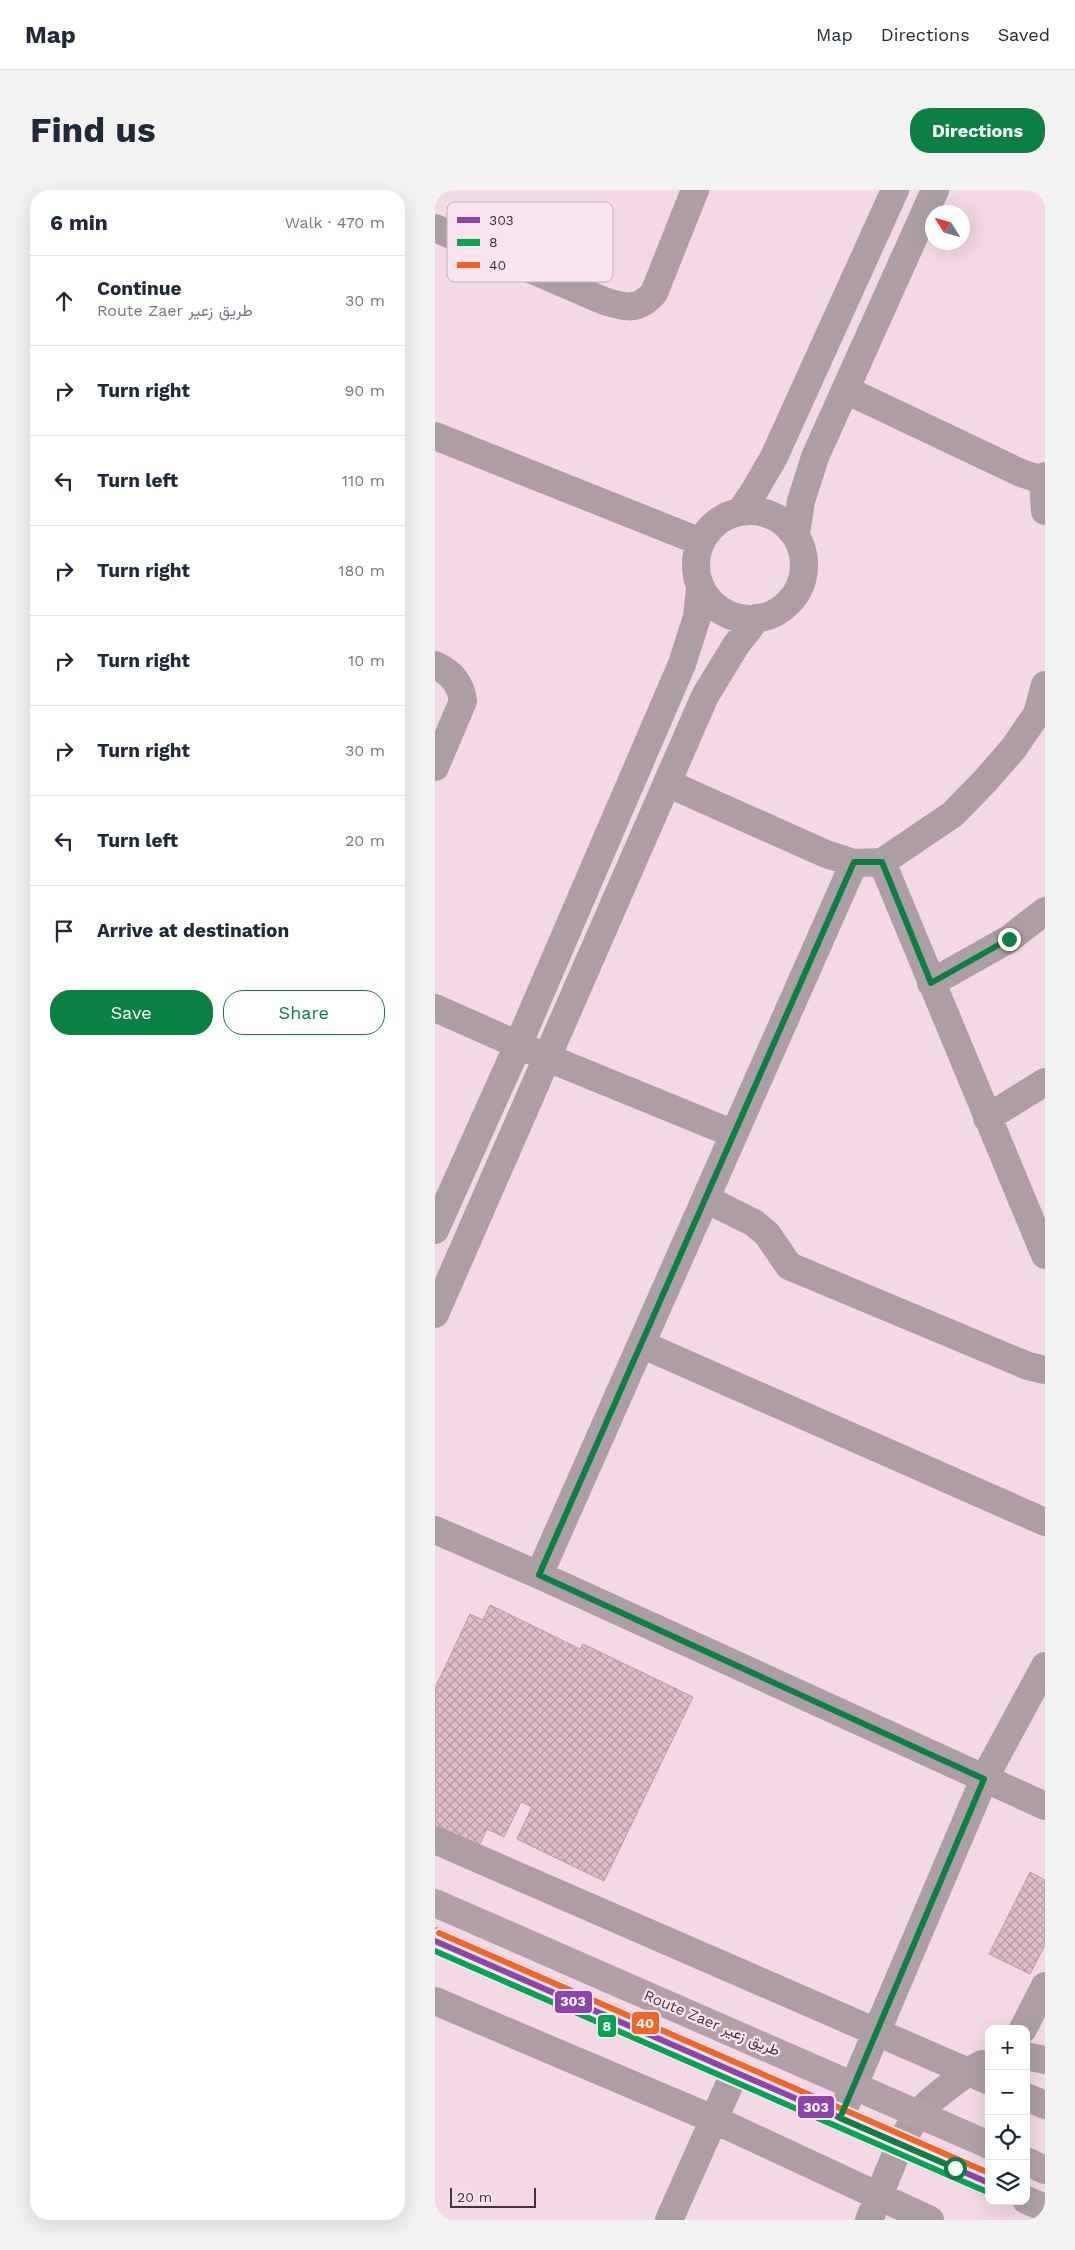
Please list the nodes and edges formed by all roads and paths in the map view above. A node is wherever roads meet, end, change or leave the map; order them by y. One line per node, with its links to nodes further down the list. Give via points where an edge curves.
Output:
1 (695, 190): 6 (street, via 654,293 644,304 634,307 604,301)
2 (895, 190): 11 (street, via 774,457)
3 (935, 190): 7 (street)
4 (435, 228): 5 (street)
5 (447, 233)
6 (560, 282)
7 (846, 390): 9 (street, via 1021,473); 12 (street, via 807,478)
8 (435, 436): 13 (street)
9 (1044, 479): 10 (street)
10 (1045, 511)
11 (740, 512): 12 (street, via 766,512); 13 (street, via 711,528)
12 (796, 534): 15 (street, via 803,556 803,573 798,589 788,603 774,613)
13 (701, 542): 14 (street, via 697,557)
14 (700, 589): 15 (street, via 724,612); 26 (street, via 697,617 682,664)
15 (757, 618): 20 (street, via 736,644 705,696)
16 (435, 665): 19 (street, via 462,689 463,701)
17 (1045, 685): 18 (street)
18 (1041, 716): 22 (street, via 953,814)
19 (435, 767)
20 (667, 783): 21 (street, via 826,854); 27 (street)
21 (854, 862): 22 (street); 30 (street)
22 (882, 862): 24 (street)
23 (1045, 911): 24 (street, via 1009,939)
24 (931, 983): 29 (street)
25 (435, 1008): 26 (street)
26 (518, 1045): 27 (street); 32 (street)
27 (548, 1058): 30 (street); 34 (street)
28 (1045, 1082): 29 (street)
29 (987, 1118): 33 (street)
30 (734, 1134): 31 (street)
31 (706, 1199): 35 (street); 36 (street, via 754,1223 767,1234 789,1266 796,1270 1028,1366)
32 (435, 1230)
33 (1044, 1250)
34 (435, 1314)
35 (641, 1344): 37 (street); 39 (street)
36 (1045, 1370)
37 (1045, 1522)
38 (435, 1530): 39 (street)
39 (539, 1575): 41 (street)
40 (1045, 1666): 41 (street)
41 (984, 1779): 42 (street); 49 (street)
42 (1045, 1806)
43 (435, 1840): 49 (street)
44 (435, 1903): 54 (main road, Route Zaer طريق زعير)
45 (435, 1941): 53 (main road)
46 (1045, 1986): 48 (street)
47 (435, 2001): 59 (street)
48 (1025, 2025)
49 (877, 2032): 52 (street); 54 (street)
50 (1030, 2057): 51 (street)
51 (1045, 2060)
52 (981, 2071): 57 (street)
53 (735, 2072): 58 (main road); 59 (street)
54 (855, 2084): 57 (main road, Route Zaer طريق زعير); 58 (street)
55 (1030, 2098): 56 (street)
56 (1045, 2104)
57 (919, 2114): 60 (main road, Route Zaer طريق زعير); 61 (street)
58 (840, 2118): 61 (main road)
59 (713, 2119): 66 (street); 68 (street)
60 (985, 2142)
61 (901, 2145): 64 (main road); 66 (street)
62 (1030, 2163): 63 (main road)
63 (1045, 2170)
64 (985, 2181)
65 (1030, 2202): 67 (main road)
66 (874, 2208): 69 (street)
67 (1045, 2208)
68 (669, 2220)
69 (930, 2220)

